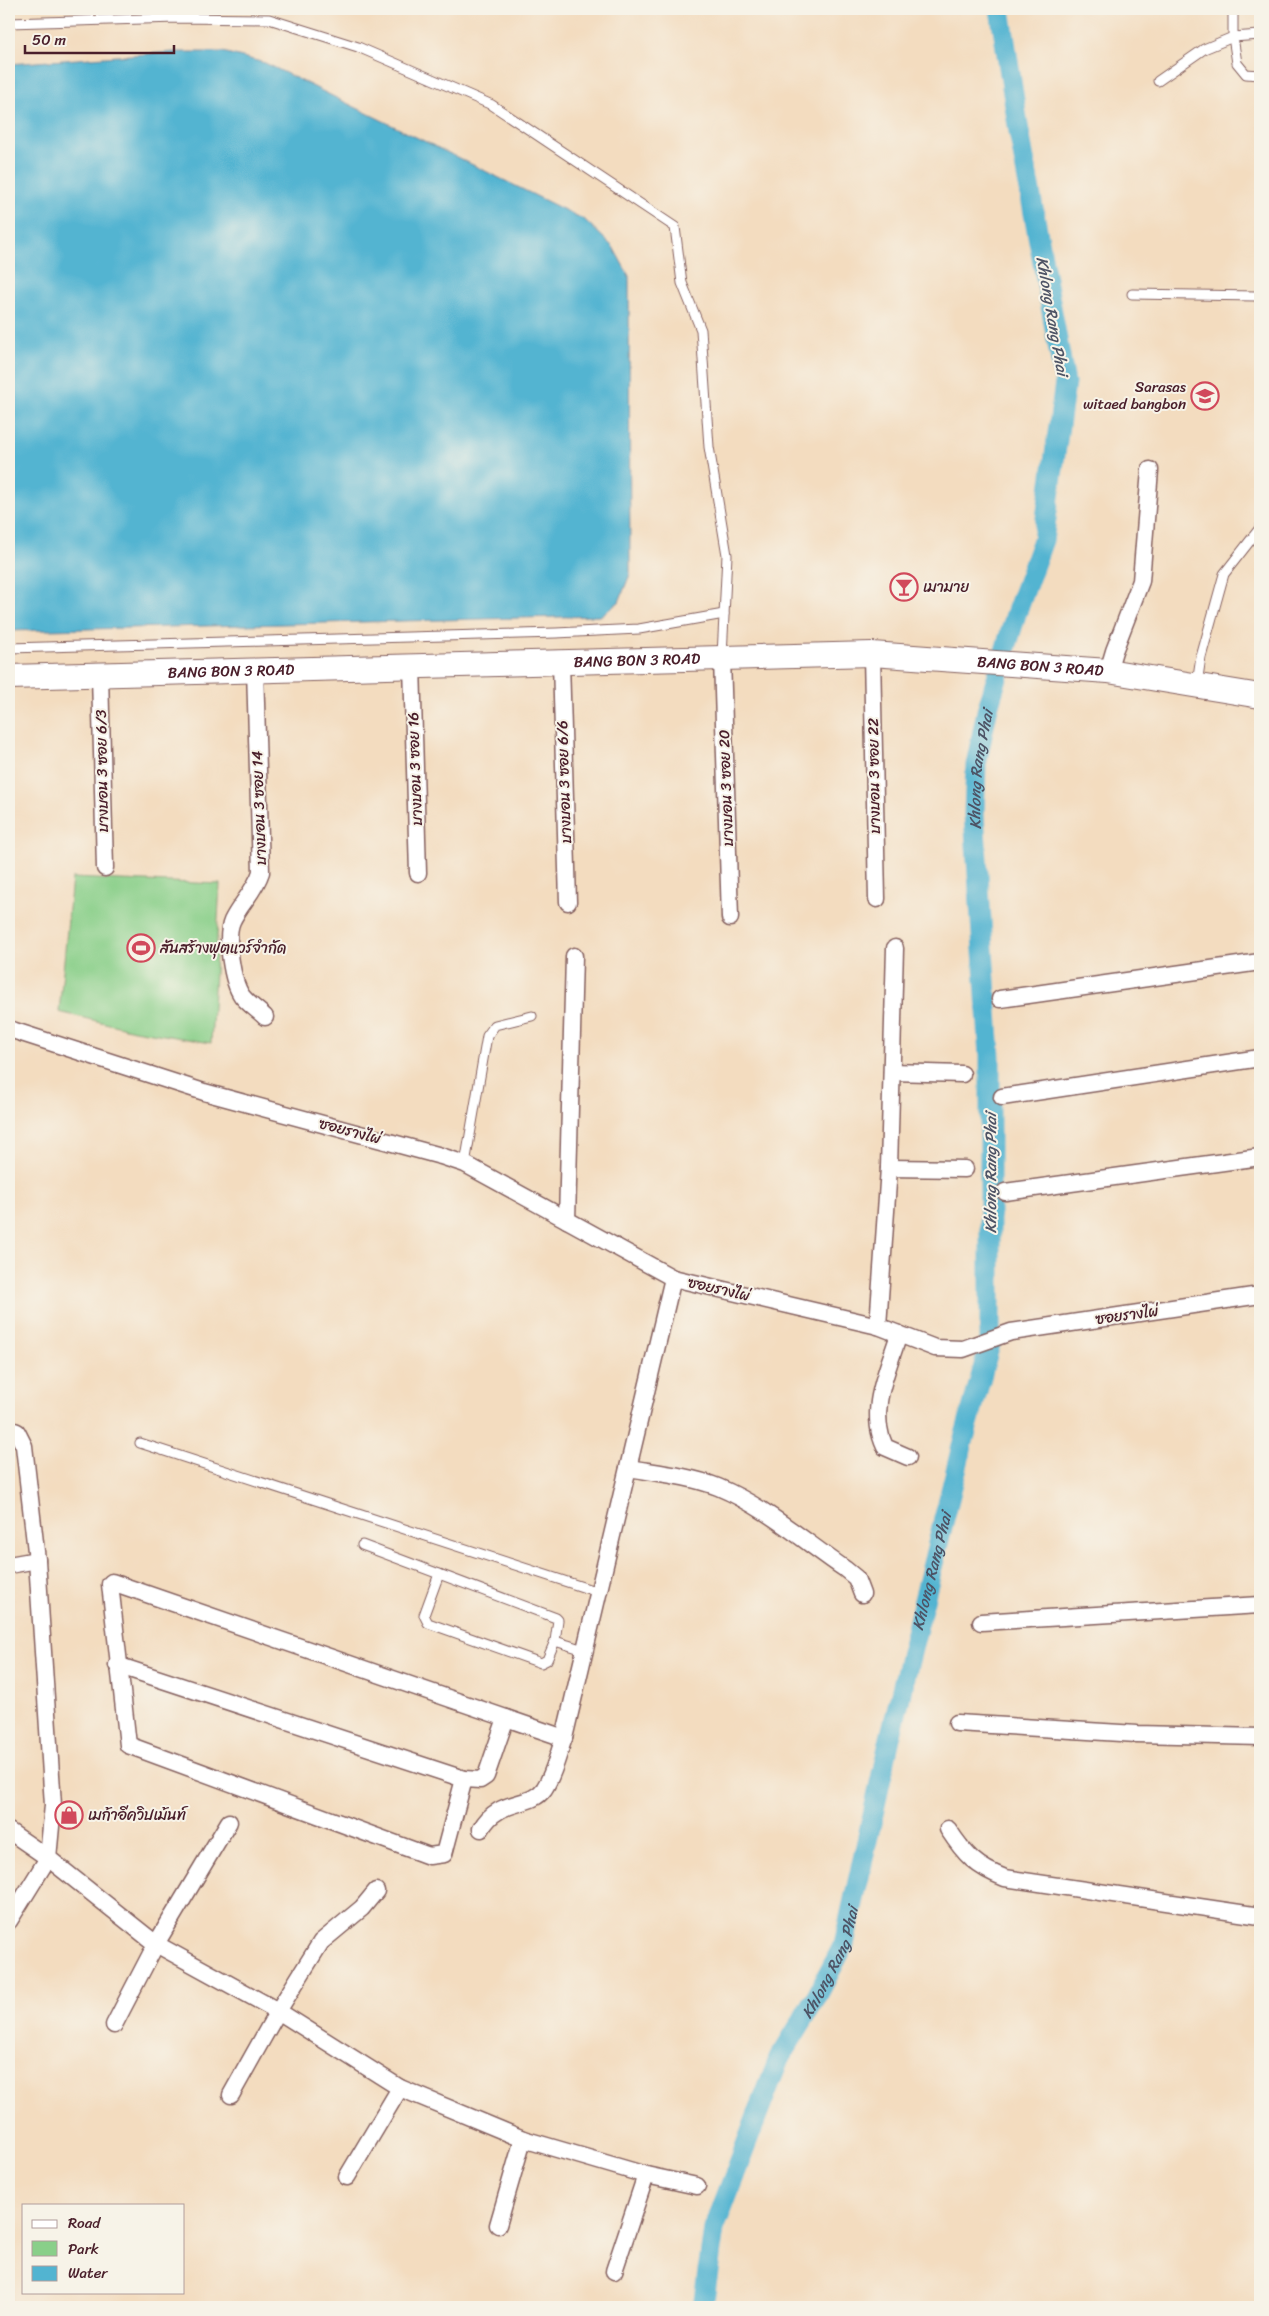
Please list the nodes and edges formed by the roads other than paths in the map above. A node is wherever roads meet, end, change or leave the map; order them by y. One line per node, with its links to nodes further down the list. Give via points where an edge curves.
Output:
1 (1233, 9): 4 (lane)
2 (9, 23): 11 (lane, via 269,19 358,47 492,105 675,227 682,283 701,330 709,447 727,555)
3 (1260, 35): 4 (lane)
4 (1233, 37): 5 (lane, via 1237,63 1246,74); 6 (lane, via 1204,49)
5 (1260, 76)
6 (1158, 81)
7 (1132, 294): 8 (lane, via 1256,296)
8 (1260, 299)
9 (1150, 470): 18 (street, via 1141,581)
10 (1260, 528): 21 (lane, via 1224,574)
11 (724, 614): 12 (lane, via 639,628 556,633); 14 (lane)
12 (9, 648)
13 (872, 654): 14 (main road, BANG BON 3 ROAD); 18 (main road, BANG BON 3 ROAD); 25 (street, บางบอน 3 ซอย 22)
14 (722, 658): 15 (main road, BANG BON 3 ROAD); 27 (street, บางบอน 3 ซอย 20)
15 (561, 662): 16 (main road, BANG BON 3 ROAD); 26 (street, บางบอน 3 ซอย 6/6)
16 (412, 665): 17 (main road, BANG BON 3 ROAD); 24 (street, บางบอน 3 ซอย 16)
17 (255, 669): 19 (main road, BANG BON 3 ROAD); 33 (street, บางบอน 3 ซอย 14, via 261,872 232,922 230,937 231,962 242,995)
18 (1108, 671): 21 (main road, BANG BON 3 ROAD)
19 (100, 674): 20 (main road, BANG BON 3 ROAD); 23 (street, บางบอน 3 ซอย 6/3)
20 (9, 676)
21 (1196, 686): 22 (main road, BANG BON 3 ROAD)
22 (1260, 696)
23 (105, 868)
24 (418, 873)
25 (877, 899)
26 (568, 902)
27 (730, 918)
28 (895, 948): 36 (street)
29 (574, 956): 44 (street)
30 (1260, 962): 31 (street)
31 (1000, 999)
32 (532, 1016): 40 (lane, via 495,1025 487,1036)
33 (265, 1017)
34 (9, 1029): 40 (street, ซอยรางไผ่, via 204,1092)
35 (1260, 1058): 38 (street)
36 (892, 1072): 37 (street); 41 (street)
37 (962, 1074)
38 (1002, 1097)
39 (1260, 1157): 43 (street)
40 (465, 1164): 44 (street, ซอยรางไผ่)
41 (889, 1168): 42 (street); 47 (street)
42 (965, 1169)
43 (1005, 1192)
44 (567, 1220): 45 (street, ซอยรางไผ่)
45 (673, 1278): 47 (street, ซอยรางไผ่); 52 (street)
46 (1260, 1295): 48 (street, ซอยรางไผ่, via 1011,1332 963,1349 935,1348)
47 (878, 1326): 48 (street, ซอยรางไผ่)
48 (899, 1334): 51 (street, via 878,1401 876,1422 884,1447)
49 (9, 1429): 54 (street, via 17,1432 24,1446)
50 (140, 1443): 57 (lane)
51 (908, 1457)
52 (628, 1468): 57 (street); 58 (street, via 717,1487 746,1500 856,1578)
53 (362, 1545): 56 (lane)
54 (36, 1560): 55 (street); 73 (street, via 53,1805)
55 (9, 1565)
56 (439, 1574): 61 (lane, via 556,1618); 61 (lane, via 424,1620 541,1664 547,1660)
57 (598, 1592): 62 (street)
58 (862, 1594)
59 (1260, 1605): 60 (street)
60 (981, 1622)
61 (555, 1641): 62 (lane)
62 (584, 1650): 67 (street)
63 (118, 1665): 64 (street, via 109,1586 112,1582); 68 (street); 68 (street, via 128,1745 429,1856 444,1854)
64 (506, 1718): 67 (street); 68 (street, via 486,1776 480,1780)
65 (957, 1723): 66 (street, via 1137,1734)
66 (1260, 1737)
67 (564, 1738): 70 (street, via 544,1790 535,1797 501,1808)
68 (464, 1779)
69 (229, 1822): 77 (street)
70 (481, 1829)
71 (948, 1829): 75 (street, via 972,1861 1005,1878)
72 (9, 1831): 73 (street)
73 (48, 1858): 76 (street); 77 (street)
74 (376, 1891): 78 (street, via 362,1908 321,1942)
75 (1260, 1916)
76 (9, 1922)
77 (156, 1944): 78 (street); 79 (street)
78 (278, 2011): 80 (street); 81 (street)
79 (114, 2025)
80 (400, 2088): 82 (street); 84 (street)
81 (231, 2095)
82 (523, 2139): 83 (street); 86 (street)
83 (646, 2175): 85 (street); 87 (street)
84 (347, 2177)
85 (697, 2186)
86 (498, 2225)
87 (614, 2272)

